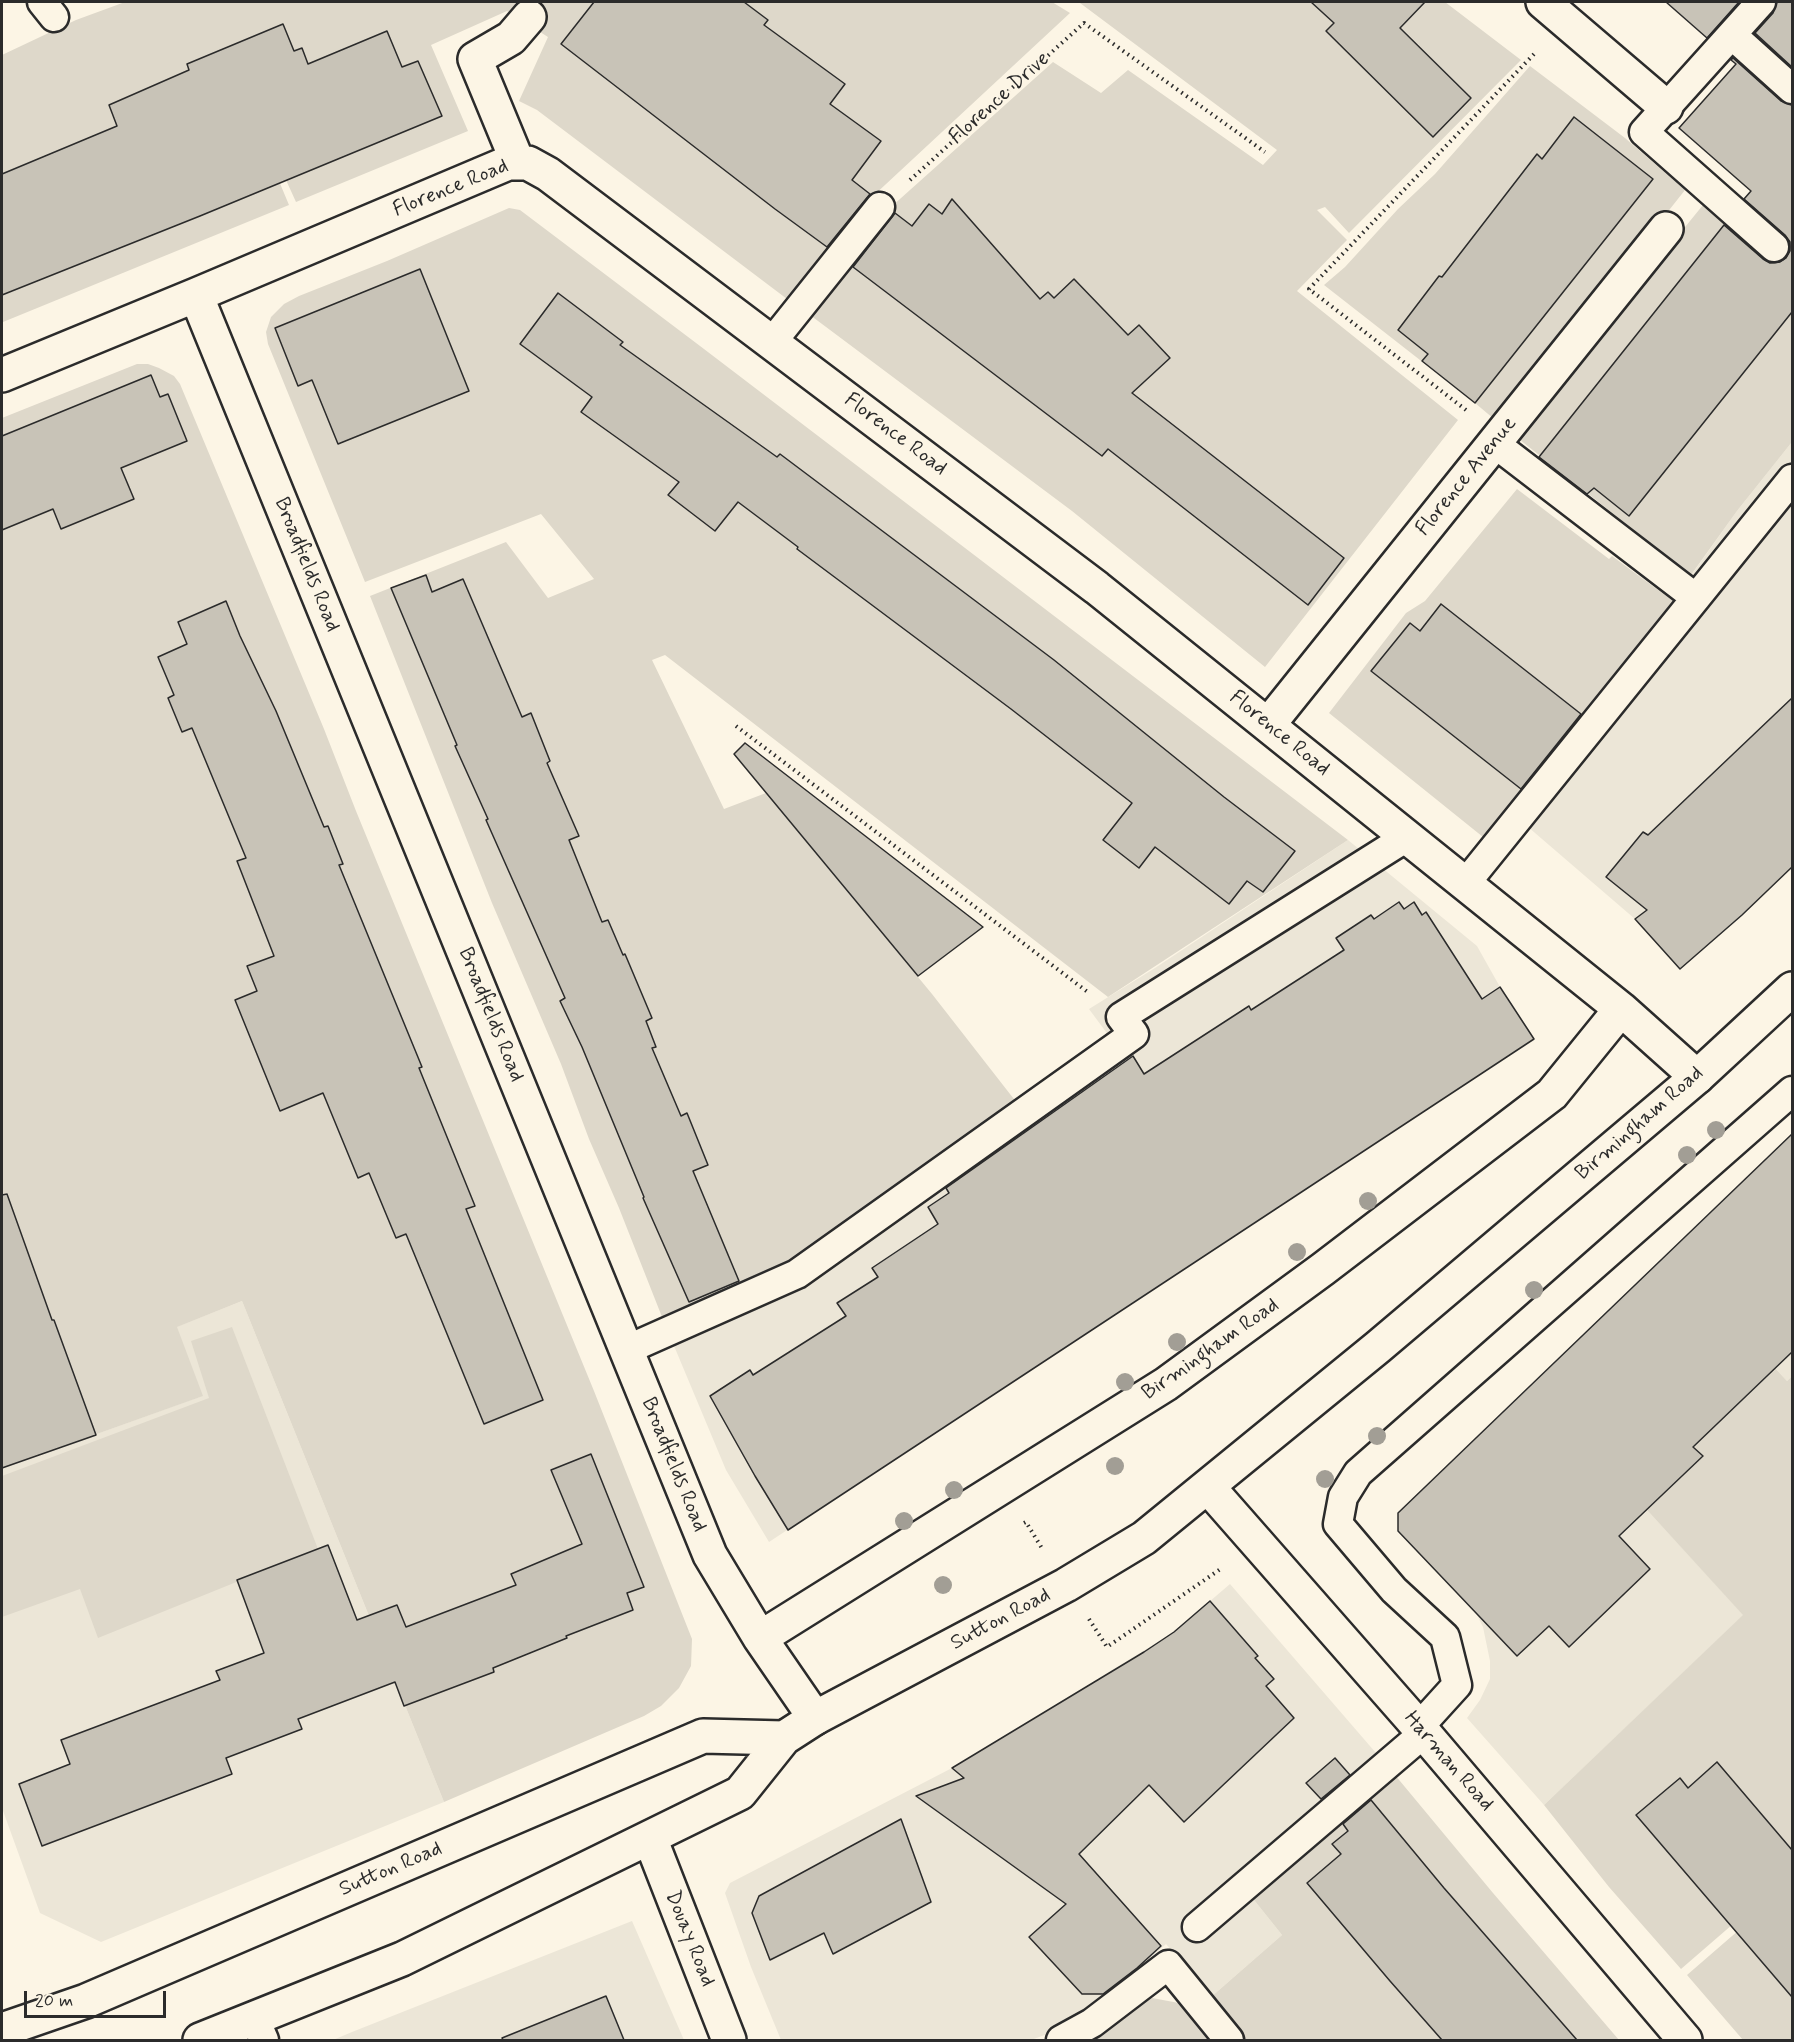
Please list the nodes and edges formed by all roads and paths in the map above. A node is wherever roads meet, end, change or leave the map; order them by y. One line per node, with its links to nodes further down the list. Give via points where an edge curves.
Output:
1 (1761, 2): 4 (lane)
2 (1554, 11): 6 (street); 15 (path, via 1309,289 1464,409)
3 (529, 17): 8 (street, via 511,38 475,59)
4 (1731, 35): 5 (lane); 6 (lane)
5 (1792, 89)
6 (1666, 107): 11 (lane, via 1644,132)
7 (1265, 152): 9 (path, Florence Drive, via 1084,23)
8 (518, 162): 12 (street, Florence Road); 13 (street, Florence Road, via 548,174)
9 (880, 207): 13 (lane)
10 (1666, 229): 15 (street, Florence Avenue)
11 (1774, 247)
12 (196, 295): 14 (street, Florence Road); 27 (street, Broadfields Road)
13 (772, 342): 18 (street, Florence Road, via 1097,588)
14 (2, 375)
15 (1494, 442): 17 (lane); 18 (street, Florence Avenue)
16 (1792, 479): 17 (lane)
17 (1696, 598): 21 (lane)
18 (1268, 725): 20 (street, Florence Road)
19 (736, 726): 24 (path)
20 (1407, 837): 21 (street, Florence Road); 24 (lane)
21 (1466, 884): 23 (street, Florence Road)
22 (1792, 989): 25 (street, Birmingham Road)
23 (1621, 1010): 25 (street, Florence Road); 29 (street, Birmingham Road, via 1552,1094 1175,1378)
24 (1121, 1017): 27 (lane, via 1134,1034 797,1274)
25 (1697, 1077): 28 (street, Birmingham Road)
26 (1792, 1091): 31 (lane, via 1358,1473 1343,1497 1338,1524 1394,1590 1445,1637 1457,1685)
27 (626, 1350): 29 (street, Broadfields Road, via 710,1555)
28 (1208, 1487): 30 (street, Sutton Road, via 1144,1538 1066,1585); 31 (street, Harman Road)
29 (760, 1638): 30 (street, Broadfields Road)
30 (815, 1718): 32 (street, Sutton Road)
31 (1421, 1730): 34 (lane); 41 (street, Harman Road)
32 (784, 1738): 33 (street, Sutton Road, via 740,1793); 35 (street, Sutton Road, via 703,1736 86,2001)
33 (650, 1839): 36 (street, Sutton Road); 38 (street, Douay Road)
34 (1197, 1927)
35 (2, 2030)
36 (259, 2030): 37 (street, Sutton Road)
37 (201, 2040)
38 (729, 2040)
39 (1061, 2040): 40 (lane, via 1092,2023 1168,1965)
40 (1229, 2040)
41 (1685, 2040)

